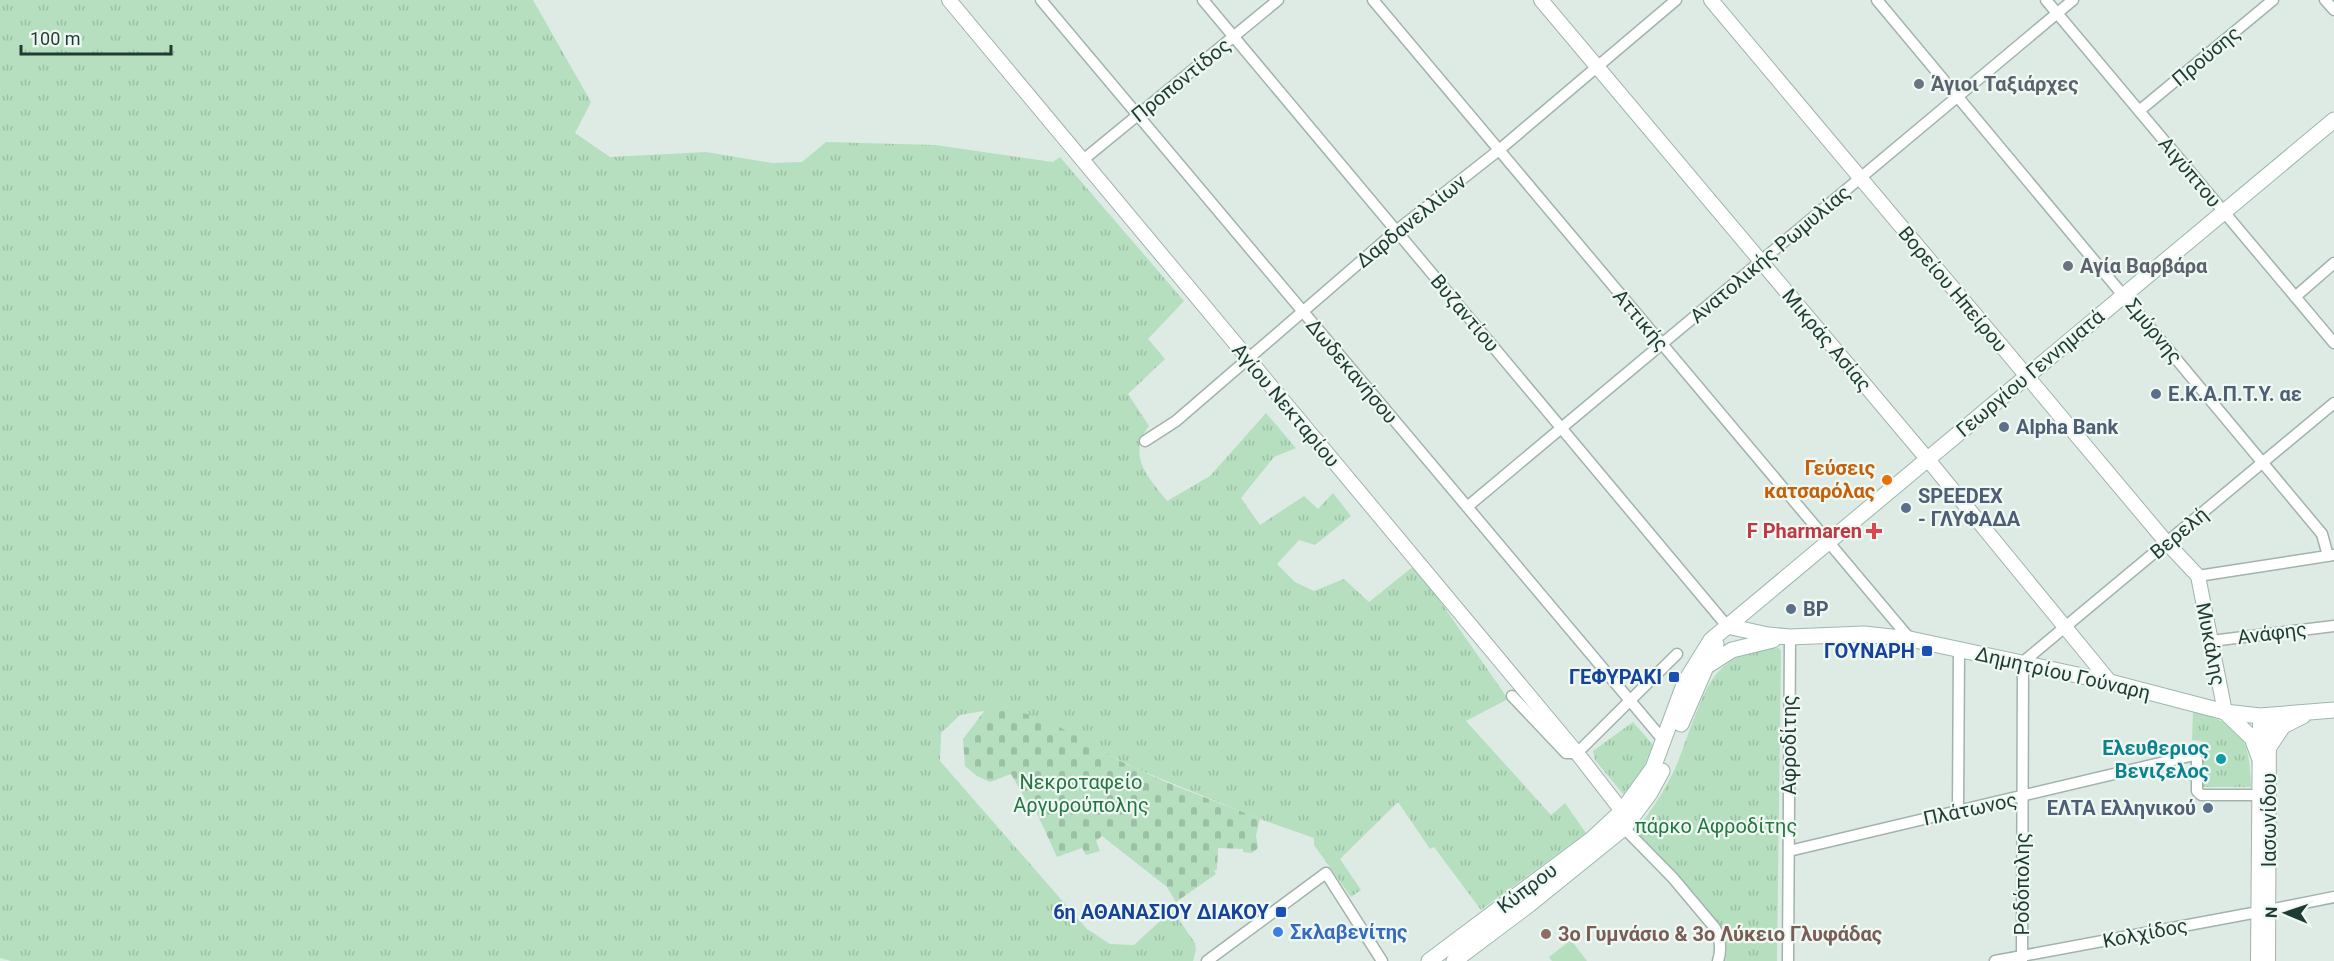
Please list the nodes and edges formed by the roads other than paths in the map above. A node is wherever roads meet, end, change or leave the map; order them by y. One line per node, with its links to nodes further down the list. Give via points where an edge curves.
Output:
1 (949, 0): 23 (street, Αγίου Νεκταρίου)
2 (1041, 0): 20 (street, Δωδεκανήσου)
3 (1203, 0): 16 (street, Βυζαντίου)
4 (1278, 0): 16 (street, Προποντίδος)
5 (1373, 0): 22 (street, Αττικής)
6 (1541, 0): 17 (street, Μικράς Ασίας)
7 (1676, 0): 17 (street, Δαρδανελλίων)
8 (1711, 0): 24 (street, Βορείου Ηπείρου)
9 (1877, 0): 18 (street, Σμύρνης)
10 (2046, 0): 15 (street, Αιγύπτου)
11 (2073, 0): 15 (street, Ανατολικής Ρωμυλίας)
12 (2273, 0): 19 (street, Προύσης)
13 (2325, 0): 14 (street)
14 (2334, 10)
15 (2057, 13): 18 (street, Ανατολικής Ρωμυλίας); 19 (street, Αιγύπτου)
16 (1234, 37): 20 (street, Προποντίδος); 26 (street, Βυζαντίου)
17 (1598, 68): 22 (street, Δαρδανελλίων); 27 (street, Μικράς Ασίας)
18 (1958, 96): 24 (street, Ανατολικής Ρωμυλίας); 29 (street, Σμύρνης)
19 (2139, 111): 25 (street, Αιγύπτου)
20 (1138, 115): 23 (street, Προποντίδος); 31 (street, Δωδεκανήσου)
21 (2334, 120): 25 (main road, Γεωργίου Γεννηματά)
22 (1499, 150): 26 (street, Δαρδανελλίων); 33 (street, Αττικής)
23 (1083, 160): 34 (street, Αγίου Νεκταρίου)
24 (1860, 178): 27 (street, Ανατολικής Ρωμυλίας); 35 (street, Βορείου Ηπείρου)
25 (2224, 212): 29 (main road, Γεωργίου Γεννηματά); 30 (street, Αιγύπτου)
26 (1396, 231): 31 (street, Δαρδανελλίων); 37 (street, Βυζαντίου)
27 (1761, 261): 33 (street, Ανατολικής Ρωμυλίας); 39 (street, Μικράς Ασίας)
28 (2334, 263): 30 (street)
29 (2124, 295): 35 (main road, Γεωργίου Γεννηματά); 40 (street, Σμύρνης)
30 (2295, 297): 32 (street, Αιγύπτου)
31 (1302, 312): 34 (street, Δαρδανελλίων); 41 (street, Δωδεκανήσου)
32 (2334, 343)
33 (1662, 344): 37 (street, Ανατολικής Ρωμυλίας); 42 (street, Αττικής)
34 (1248, 358): 38 (street, Δαρδανελλίων, via 1176,421); 65 (street, Αγίου Νεκταρίου)
35 (2027, 376): 39 (main road, Γεωργίου Γεννηματά); 43 (street, Βορείου Ηπείρου)
36 (2334, 403): 40 (street, Βερελή)
37 (1561, 428): 41 (street, Ανατολικής Ρωμυλίας); 46 (street, Βυζαντίου)
38 (1145, 441)
39 (1927, 459): 42 (main road, Γεωργίου Γεννηματά); 48 (street, Μικράς Ασίας)
40 (2263, 463): 43 (street, Βερελή); 44 (street, Σμύρνης, via 2322,534)
41 (1467, 507): 58 (street, Δωδεκανήσου)
42 (1828, 542): 46 (main road, Γεωργίου Γεννηματά); 50 (street, Αττικής)
43 (2167, 543): 45 (street, Βορείου Ηπείρου); 48 (street, Βερελή)
44 (2331, 556): 45 (street)
45 (2198, 576): 51 (street, Μυκάλης)
46 (1727, 626): 49 (main road); 55 (main road, Γεωργίου Γεννηματά); 63 (main road, Γεωργίου Γεννηματά, via 1711,640 1685,682)
47 (2334, 626): 51 (street, Ανάφης)
48 (2066, 627): 54 (street, Βερελή); 56 (street, Μικράς Ασίας)
49 (1790, 637): 50 (main road, Δημητρίου Γούναρη, via 1864,634); 55 (main road, via 1732,650); 71 (street, Αφροδίτης)
50 (1910, 639): 52 (main road, Δημητρίου Γούναρη)
51 (2211, 641): 61 (street, Μυκάλης)
52 (1959, 649): 54 (main road, Δημητρίου Γούναρη); 68 (street)
53 (1677, 654): 58 (street)
54 (2023, 662): 56 (main road, Δημητρίου Γούναρη); 67 (street, Ροδόπολης)
55 (1707, 666): 70 (main road, Γεωργίου Γεννηματά, via 1660,776)
56 (2110, 682): 61 (main road, Δημητρίου Γούναρη)
57 (1512, 696): 65 (street, via 1566,753)
58 (1629, 700): 63 (street, Δωδεκανήσου); 65 (street)
59 (2334, 710): 60 (main road, Δημητρίου Γούναρη)
60 (2314, 711): 62 (main road, Δημητρίου Γούναρη); 64 (main road, via 2283,726)
61 (2225, 712): 62 (main road, Δημητρίου Γούναρη); 64 (main road)
62 (2265, 716): 64 (street, Ιασωνίδου)
63 (1664, 741): 69 (main road, Γεωργίου Γεννηματά, via 1647,777)
64 (2264, 752): 66 (street, Ιασωνίδου); 73 (street, Ιασωνίδου)
65 (1577, 753): 69 (street, Αγίου Νεκταρίου)
66 (2259, 795): 67 (street, Πλάτωνος, via 2201,795 2197,791 2194,755); 73 (street, Ιασωνίδου)
67 (2023, 797): 68 (street, Πλάτωνος); 74 (street, Ροδόπολης)
68 (1958, 811): 71 (street, Πλάτωνος)
69 (1622, 812): 70 (street); 77 (main road, Κύπρου, via 1592,839)
70 (1624, 828): 78 (main road, Κύπρου); 79 (street, via 1715,928 1720,946)
71 (1789, 851): 80 (street, Αφροδίτης)
72 (2334, 897): 73 (street, Κολχίδος)
73 (2264, 911): 74 (street, Κολχίδος); 82 (street, Ιασωνίδου); 83 (street, Ιασωνίδου)
74 (2022, 959): 81 (street, Κολχίδος)
75 (1207, 961): 76 (street, via 1326,873)
76 (1382, 961)
77 (1428, 961)
78 (1454, 961)
79 (1718, 961)
80 (1788, 961)
81 (1995, 961)
82 (2258, 961)
83 (2268, 961)

